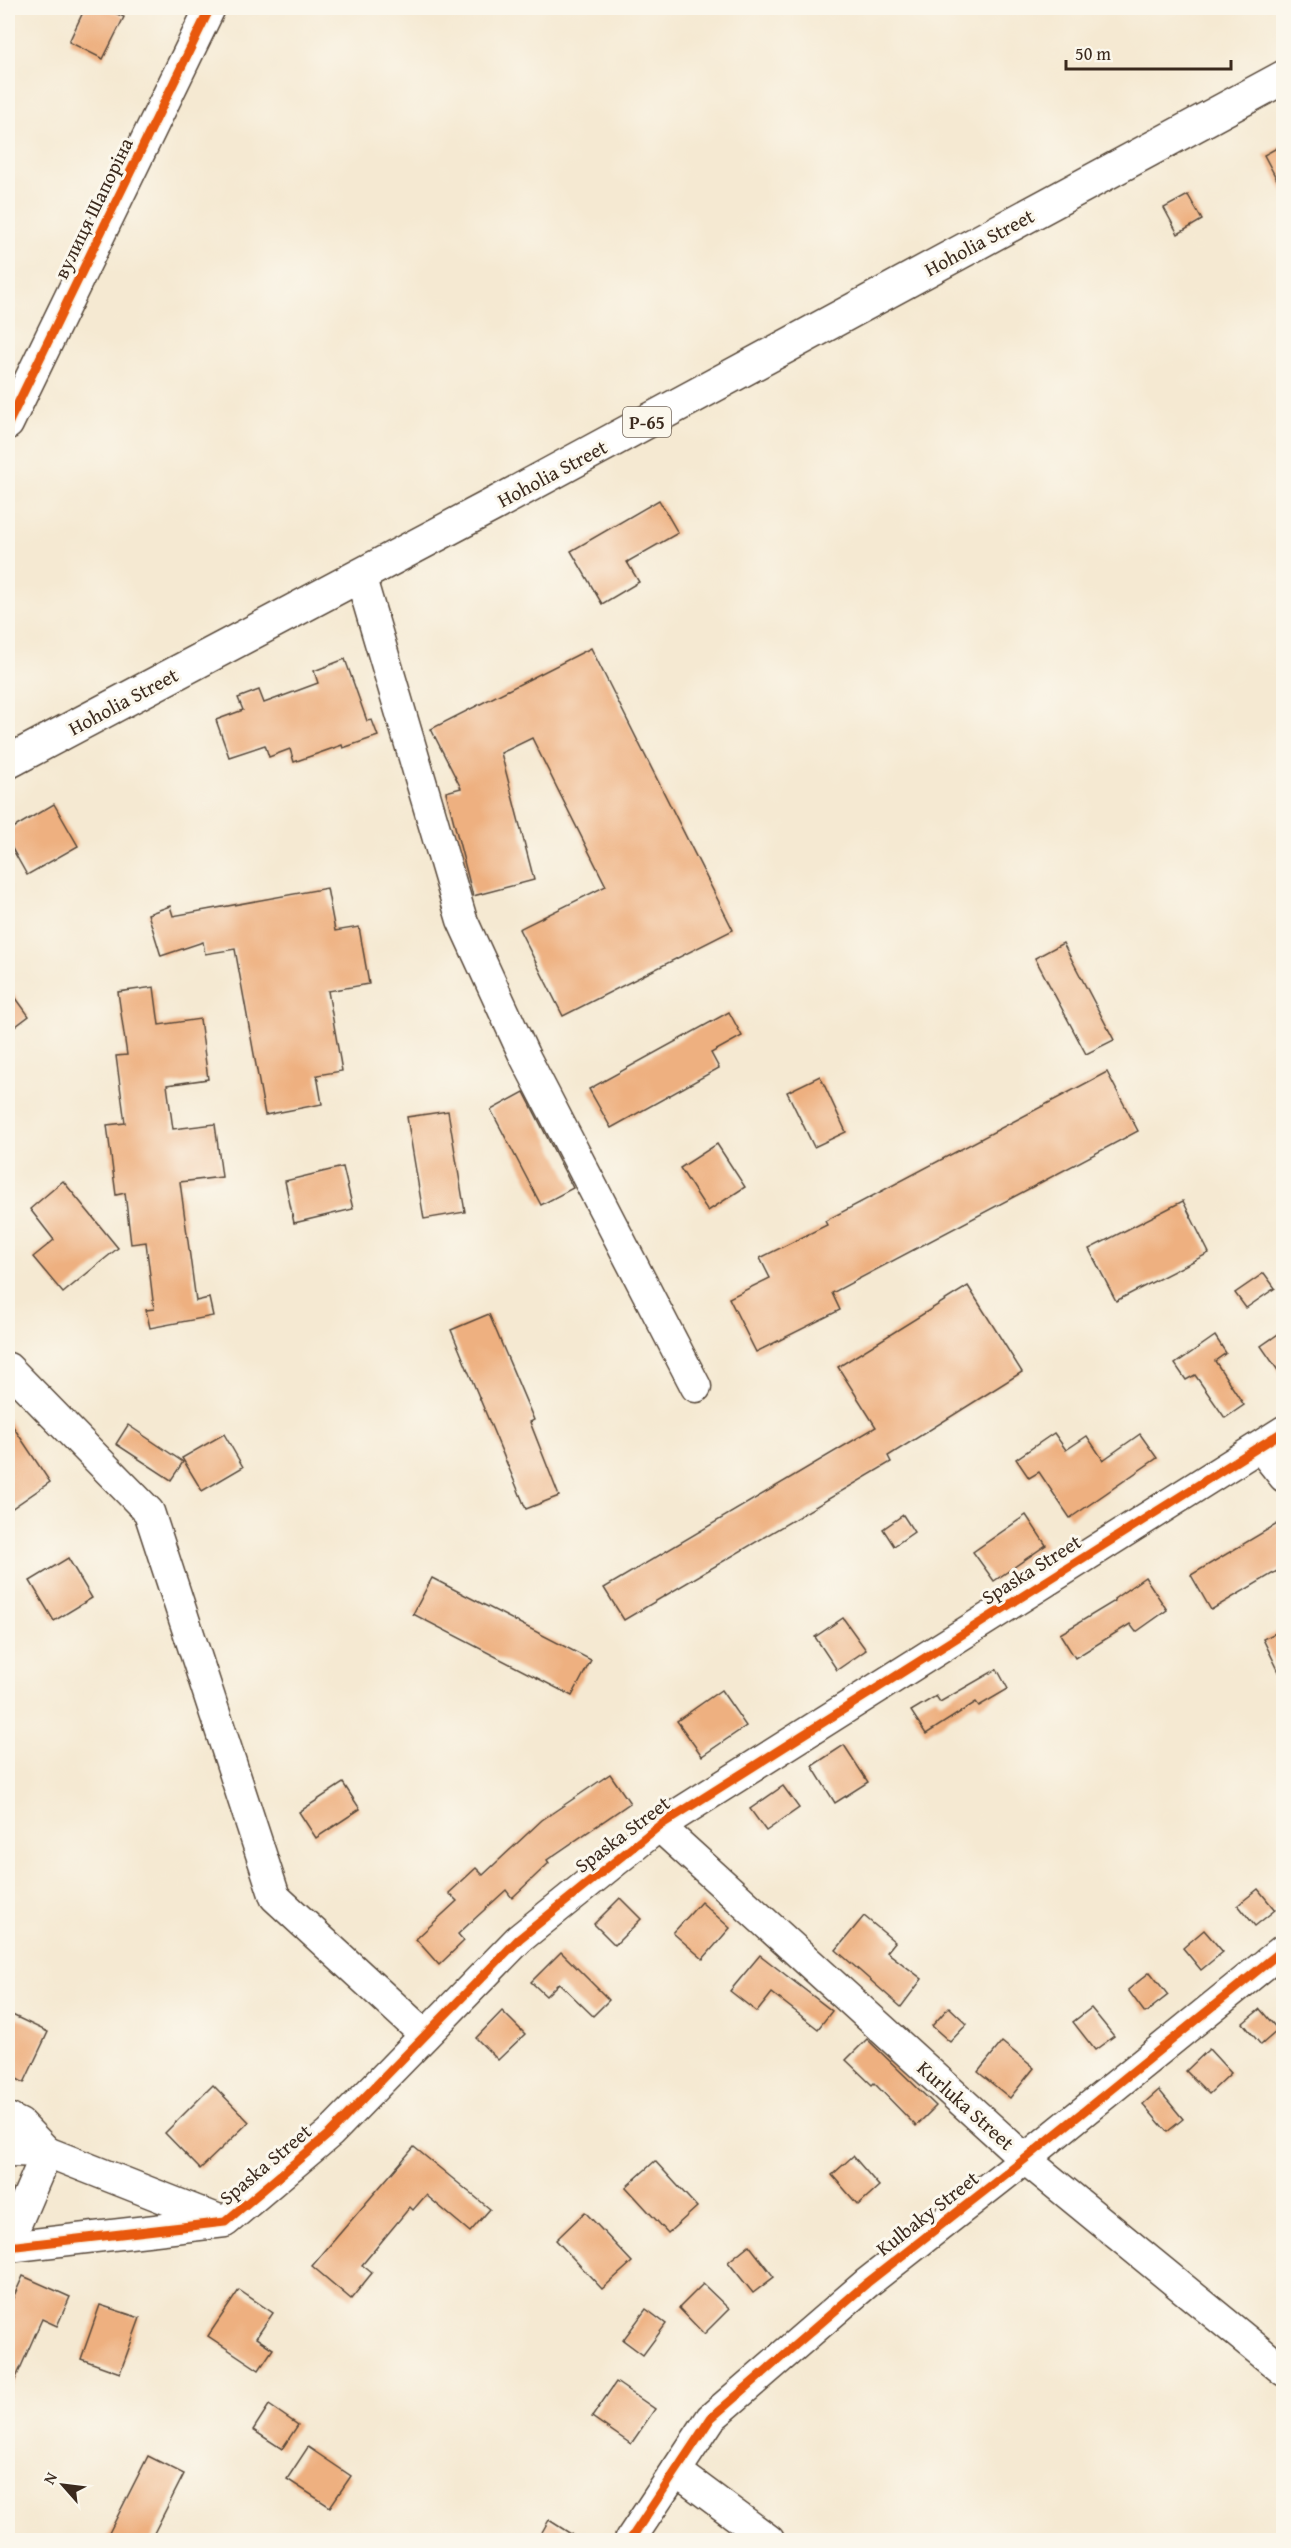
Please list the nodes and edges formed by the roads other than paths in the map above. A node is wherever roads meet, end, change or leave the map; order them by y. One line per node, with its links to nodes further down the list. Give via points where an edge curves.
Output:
1 (210, 8): 3 (street, вулиця Шапоріна)
2 (1284, 77): 4 (main road, Hoholia Street / Р-65)
3 (8, 424)
4 (360, 575): 5 (main road, Hoholia Street / Р-65); 7 (street, via 462,920 524,1054)
5 (8, 762)
6 (8, 1368): 12 (street, via 149,1512 275,1897)
7 (696, 1387)
8 (1272, 1439): 9 (street); 10 (street, Spaska Street)
9 (1284, 1477)
10 (659, 1826): 12 (street, Spaska Street, via 519,1939); 16 (street, Kurluka Street)
11 (1284, 1949): 16 (street, Kulbaky Street)
12 (425, 2035): 17 (street, Spaska Street, via 330,2133)
13 (8, 2118): 15 (street, via 20,2124)
14 (8, 2151): 15 (street)
15 (47, 2152): 17 (street); 18 (street)
16 (1025, 2159): 20 (street, Kurluka Street); 21 (street, Kulbaky Street, via 867,2283 711,2418)
17 (225, 2222): 19 (street, Spaska Street)
18 (8, 2243)
19 (8, 2247)
20 (1284, 2371)
21 (676, 2471): 22 (street, Kulbaky Street); 23 (street)
22 (630, 2541)
23 (769, 2541)

